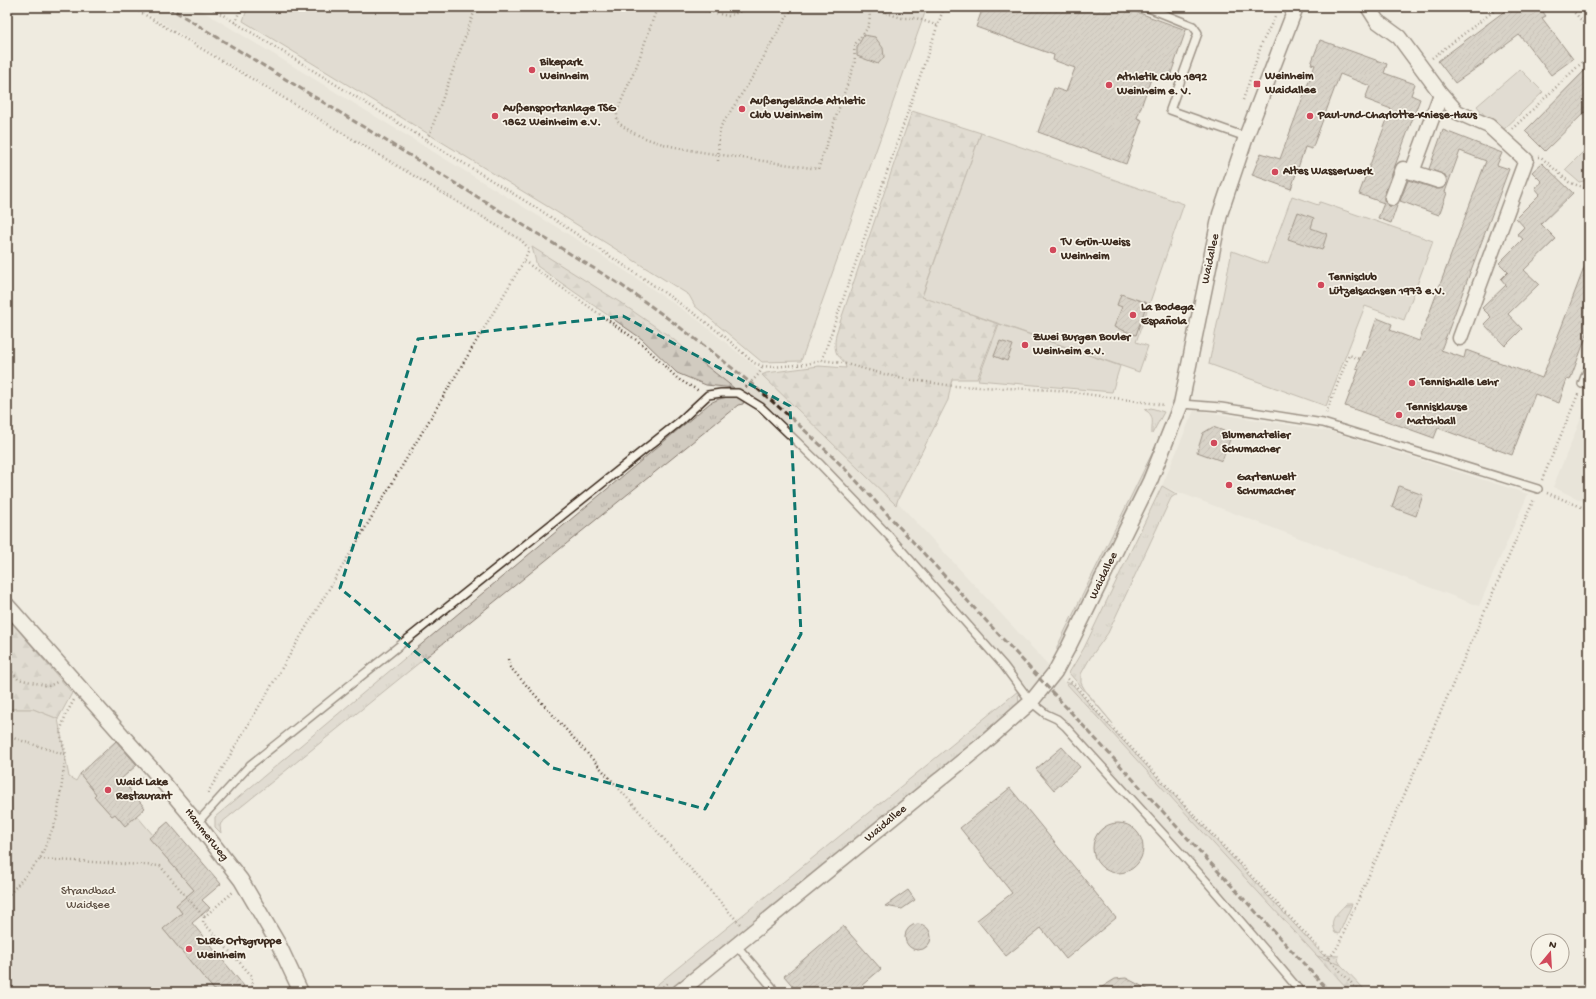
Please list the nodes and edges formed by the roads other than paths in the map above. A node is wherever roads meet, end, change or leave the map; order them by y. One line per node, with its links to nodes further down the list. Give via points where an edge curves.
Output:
1 (1146, 7): 5 (lane, via 1193,26 1198,33 1170,110)
2 (1296, 7): 5 (street, Waidallee)
3 (1368, 7): 4 (street, via 1377,21 1399,37)
4 (1441, 94): 6 (street); 9 (street, via 1457,112 1489,126 1526,160)
5 (1246, 137): 12 (street, Waidallee, via 1220,214)
6 (1412, 172): 7 (street); 8 (street, via 1403,168)
7 (1439, 181)
8 (1392, 198)
9 (1460, 338)
10 (1589, 366): 11 (lane)
11 (1582, 384)
12 (1175, 405): 13 (lane, via 1221,407 1323,423); 15 (street, Waidallee, via 1150,481 1069,646 1055,672)
13 (1538, 489)
14 (7, 605): 16 (street, Hammerweg)
15 (1031, 702): 16 (lane, via 1004,666 890,537 819,462 762,407 738,393 721,393 708,395 679,422 250,765); 17 (street, Waidallee); 21 (lane, via 1065,726 1208,883)
16 (197, 823): 19 (street, Hammerweg, via 243,884 279,945)
17 (736, 946): 18 (lane); 20 (street, Waidallee)
18 (772, 987)
19 (301, 992)
20 (679, 992)
21 (1301, 992)

